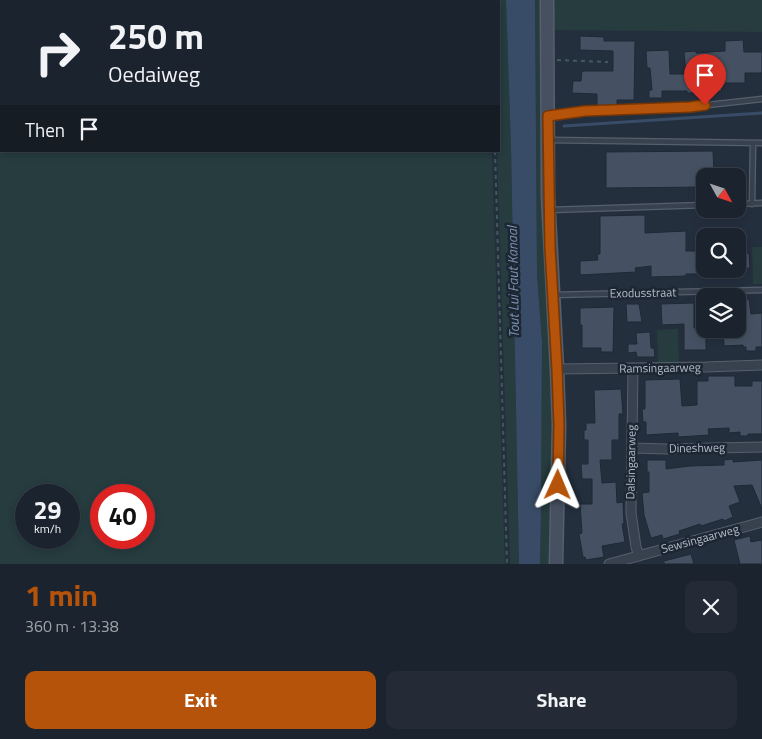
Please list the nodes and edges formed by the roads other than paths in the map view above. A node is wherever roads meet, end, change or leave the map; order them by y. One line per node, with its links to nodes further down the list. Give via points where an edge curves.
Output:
1 (548, 0): 3 (street)
2 (762, 99): 3 (lane)
3 (548, 116): 4 (street)
4 (547, 140): 5 (lane); 11 (street)
5 (753, 143): 6 (lane); 9 (lane)
6 (762, 143)
7 (762, 203): 9 (lane)
8 (746, 204): 9 (lane)
9 (752, 204)
10 (696, 205): 11 (lane)
11 (549, 210): 13 (street)
12 (762, 290): 13 (lane, Exodusstraat)
13 (553, 295): 16 (street)
14 (762, 365): 15 (street, Ramsingaarweg)
15 (633, 368): 16 (street, Ramsingaarweg); 18 (street, Dalsingaarweg)
16 (557, 369): 21 (street)
17 (762, 447): 18 (street, Dineshweg)
18 (632, 448): 20 (street, Dalsingaarweg, via 631,513)
19 (762, 522): 20 (street, Sewsingaarweg)
20 (639, 556): 22 (street, Sewsingaarweg)
21 (556, 564)
22 (609, 564)

